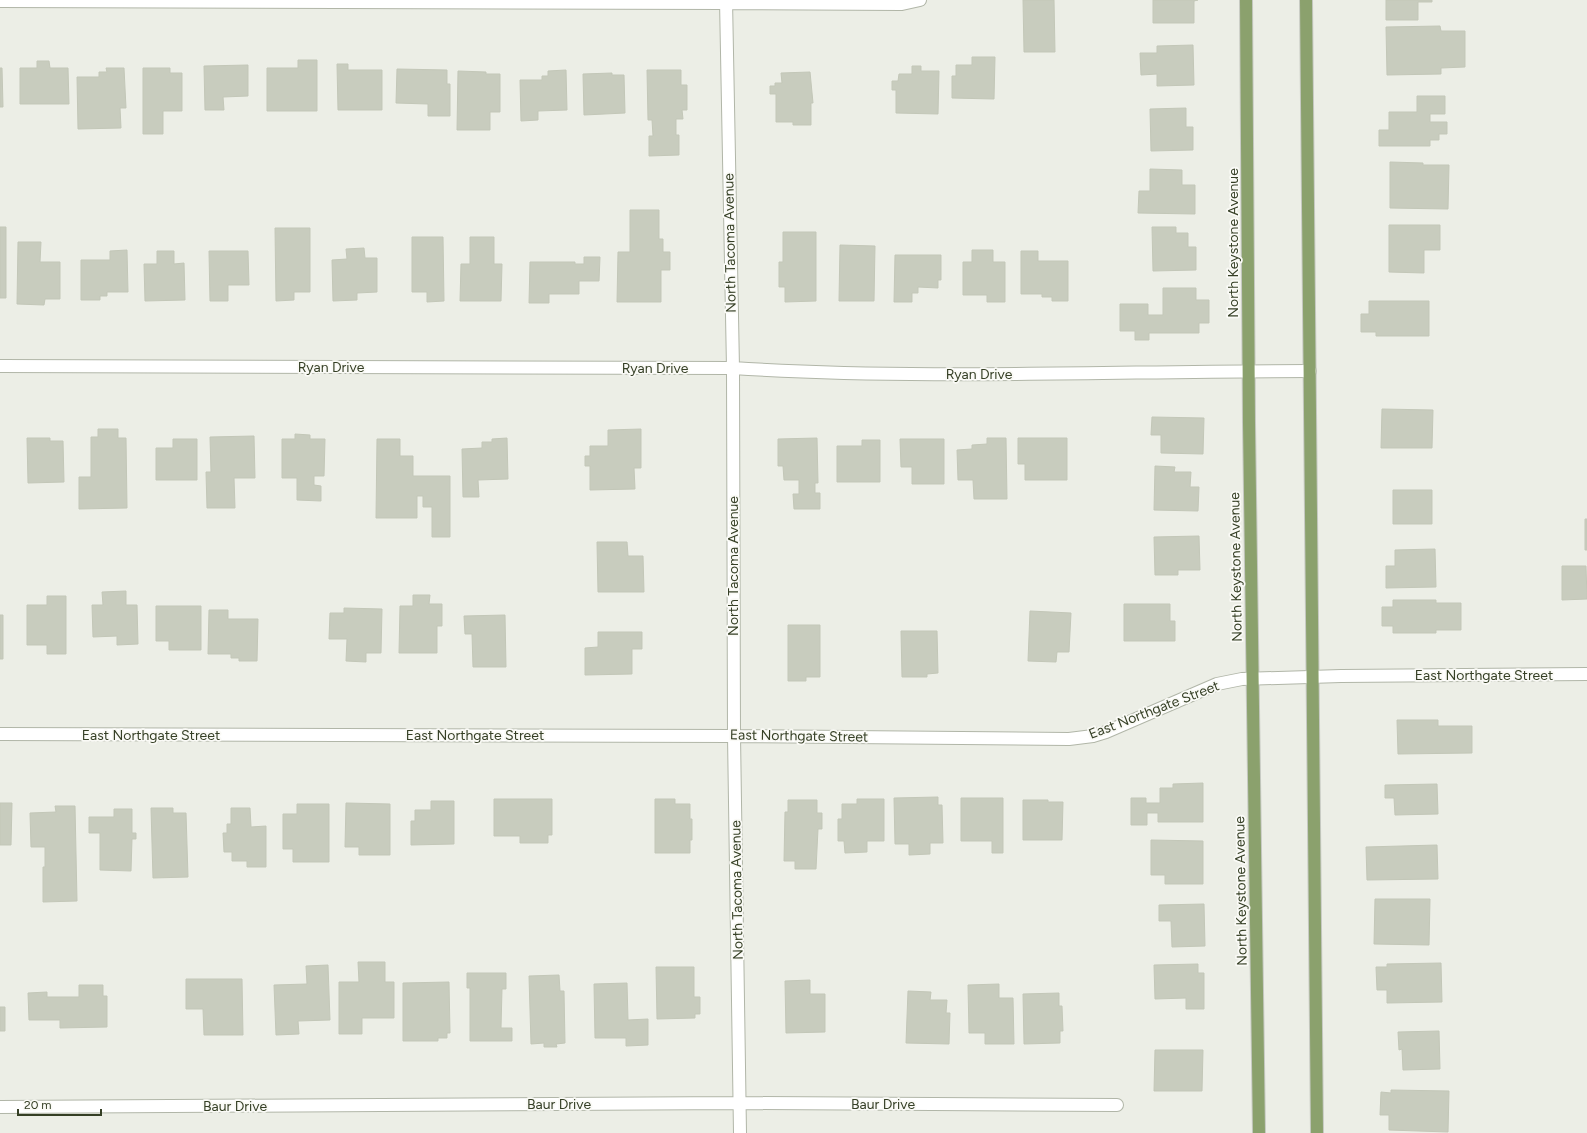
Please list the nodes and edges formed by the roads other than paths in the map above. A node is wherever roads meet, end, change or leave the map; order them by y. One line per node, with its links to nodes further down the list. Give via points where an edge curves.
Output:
1 (920, 0): 5 (street, via 902,4)
2 (1246, 0): 8 (main road, North Keystone Avenue)
3 (1306, 0): 9 (main road)
4 (0, 1): 5 (street)
5 (726, 1): 7 (street, North Tacoma Avenue)
6 (0, 366): 7 (street, Ryan Drive)
7 (732, 368): 8 (street, Ryan Drive, via 793,372 971,374); 14 (street, North Tacoma Avenue)
8 (1249, 371): 9 (street, Ryan Drive); 12 (main road, North Keystone Avenue)
9 (1310, 371): 11 (main road)
10 (1587, 674): 11 (street, East Northgate Street)
11 (1313, 677): 12 (street, East Northgate Street); 20 (main road)
12 (1253, 678): 14 (street, East Northgate Street, via 1217,684 1106,732 1081,738); 19 (main road, North Keystone Avenue)
13 (0, 734): 14 (street, East Northgate Street)
14 (734, 736): 15 (street, North Tacoma Avenue)
15 (740, 1104): 16 (street, Baur Drive); 17 (street, Baur Drive); 18 (street, North Tacoma Avenue)
16 (1117, 1105)
17 (0, 1107)
18 (740, 1133)
19 (1259, 1133)
20 (1317, 1133)

